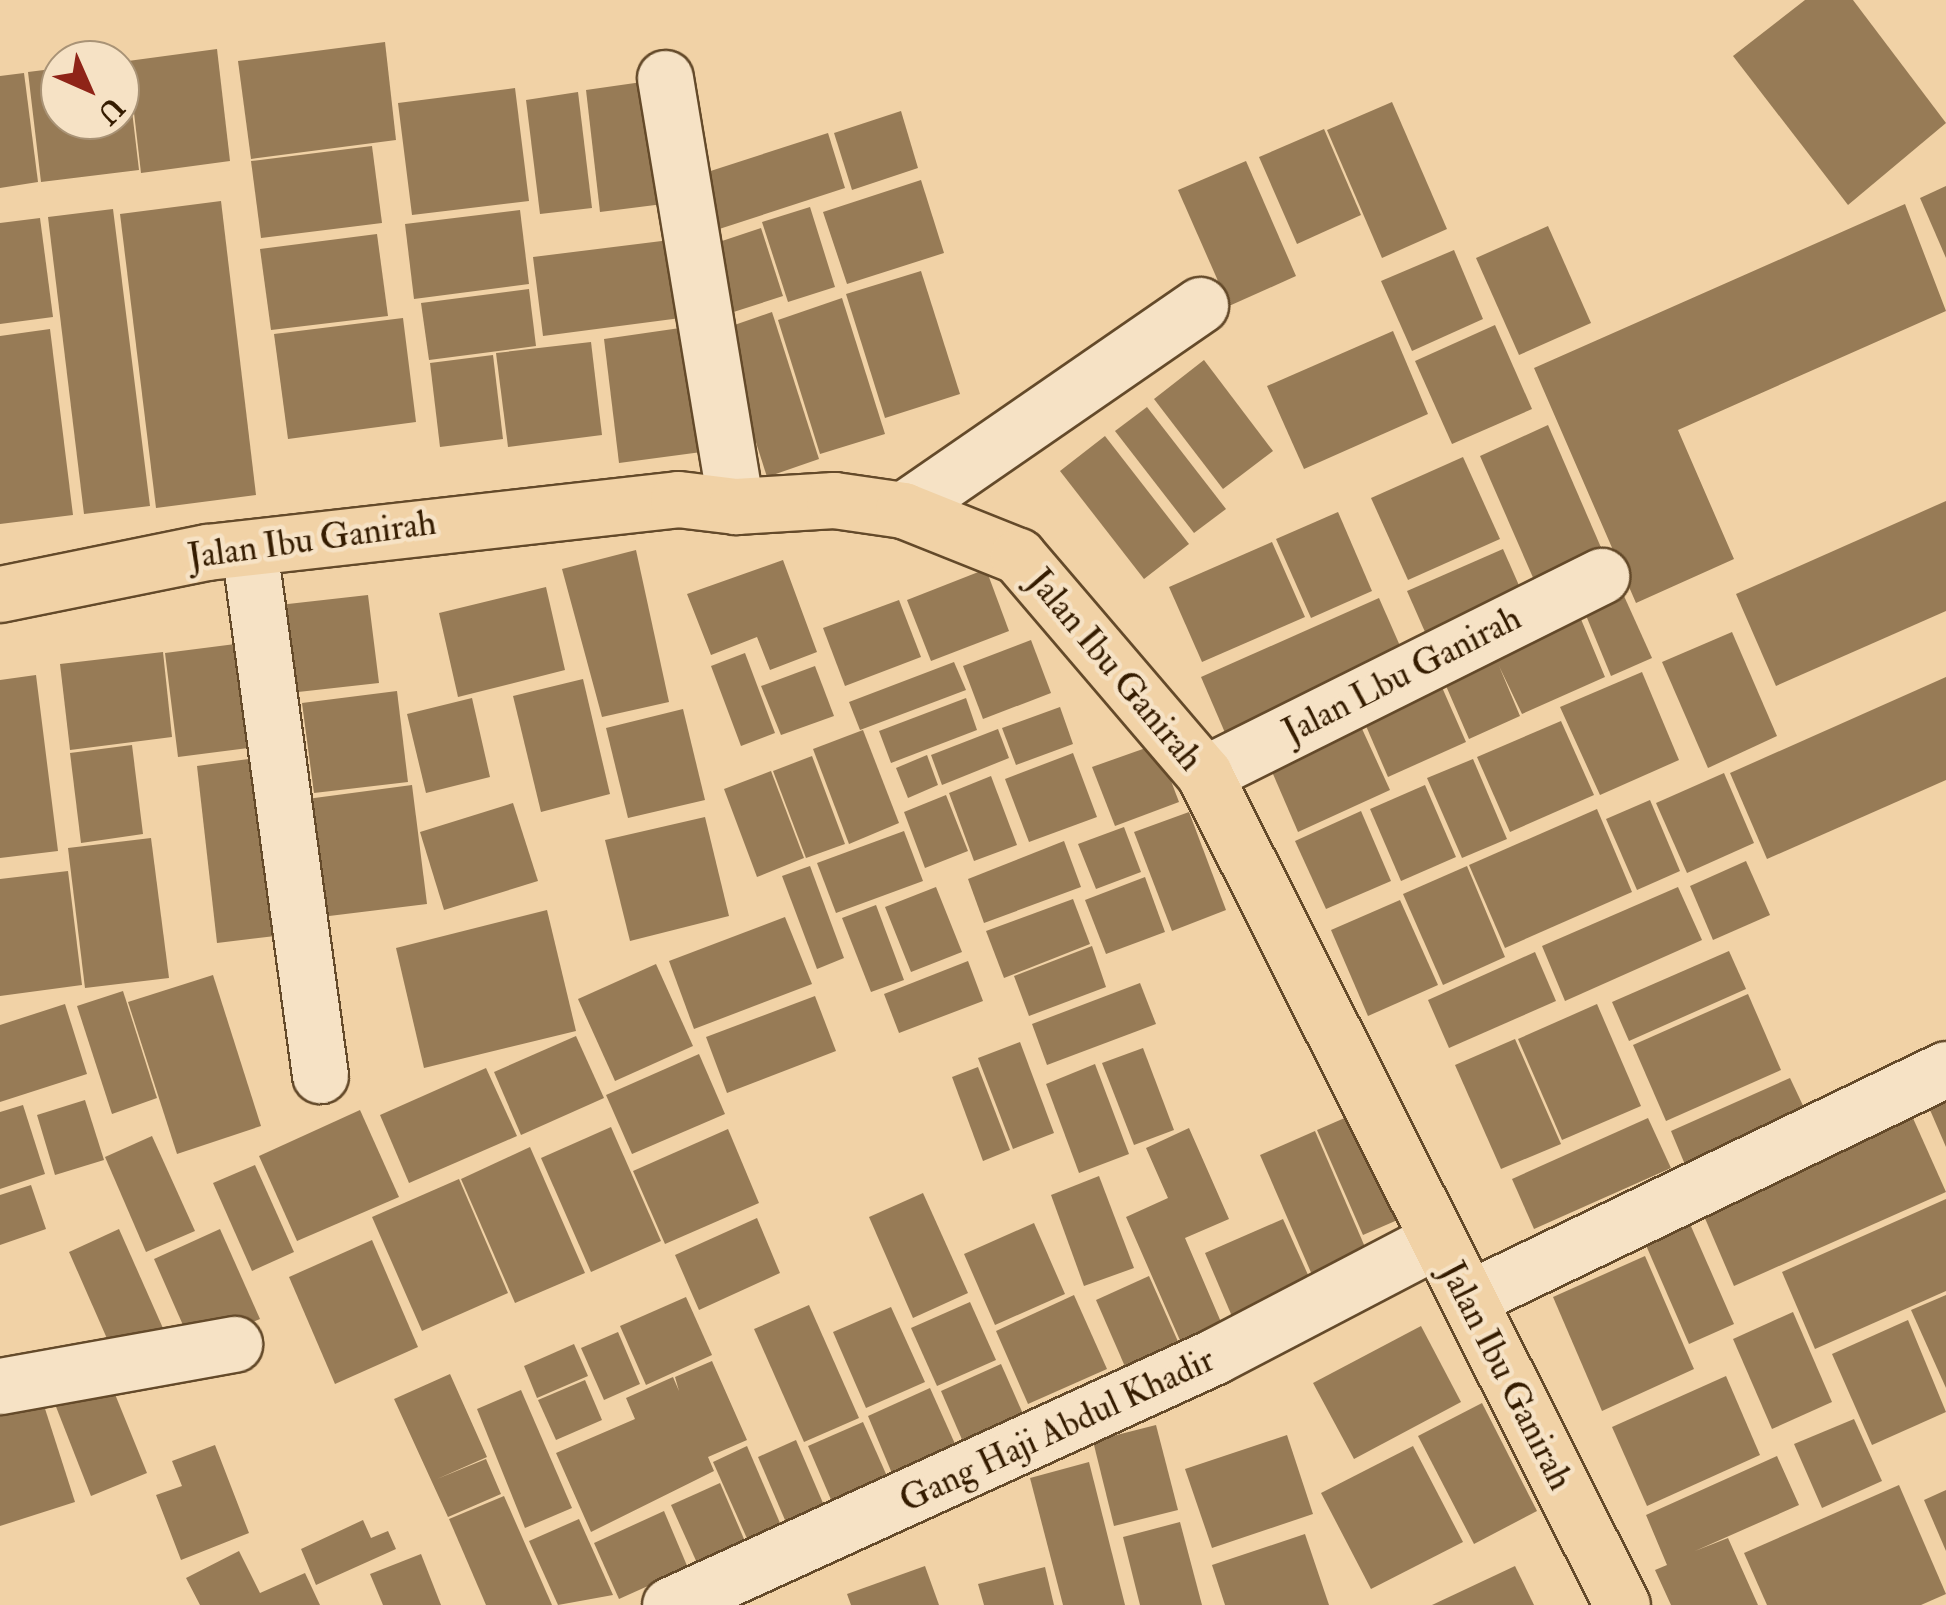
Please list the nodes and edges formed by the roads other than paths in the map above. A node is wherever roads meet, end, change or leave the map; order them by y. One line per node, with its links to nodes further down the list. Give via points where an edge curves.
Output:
1 (665, 78): 3 (street)
2 (1200, 305): 4 (street)
3 (736, 506): 4 (main road, Jalan Ibu Ganirah, via 834,500); 5 (main road, Jalan Ibu Ganirah, via 678,499 530,510)
4 (902, 510): 8 (main road, Jalan Ibu Ganirah, via 1018,556)
5 (249, 548): 7 (main road, Jalan Ibu Ganirah); 10 (street)
6 (1600, 576): 8 (street, Jalan Lbu Ganirah)
7 (0, 594)
8 (1204, 774): 11 (main road, Jalan Ibu Ganirah)
9 (1946, 1069): 12 (street)
10 (320, 1075)
11 (1436, 1240): 12 (main road, Jalan Ibu Ganirah); 15 (street, Gang Haji Abdul Khadir, via 1215,1356)
12 (1468, 1299): 16 (main road, Jalan Ibu Ganirah)
13 (234, 1344): 14 (street)
14 (0, 1386)
15 (670, 1605)
16 (1622, 1605)

